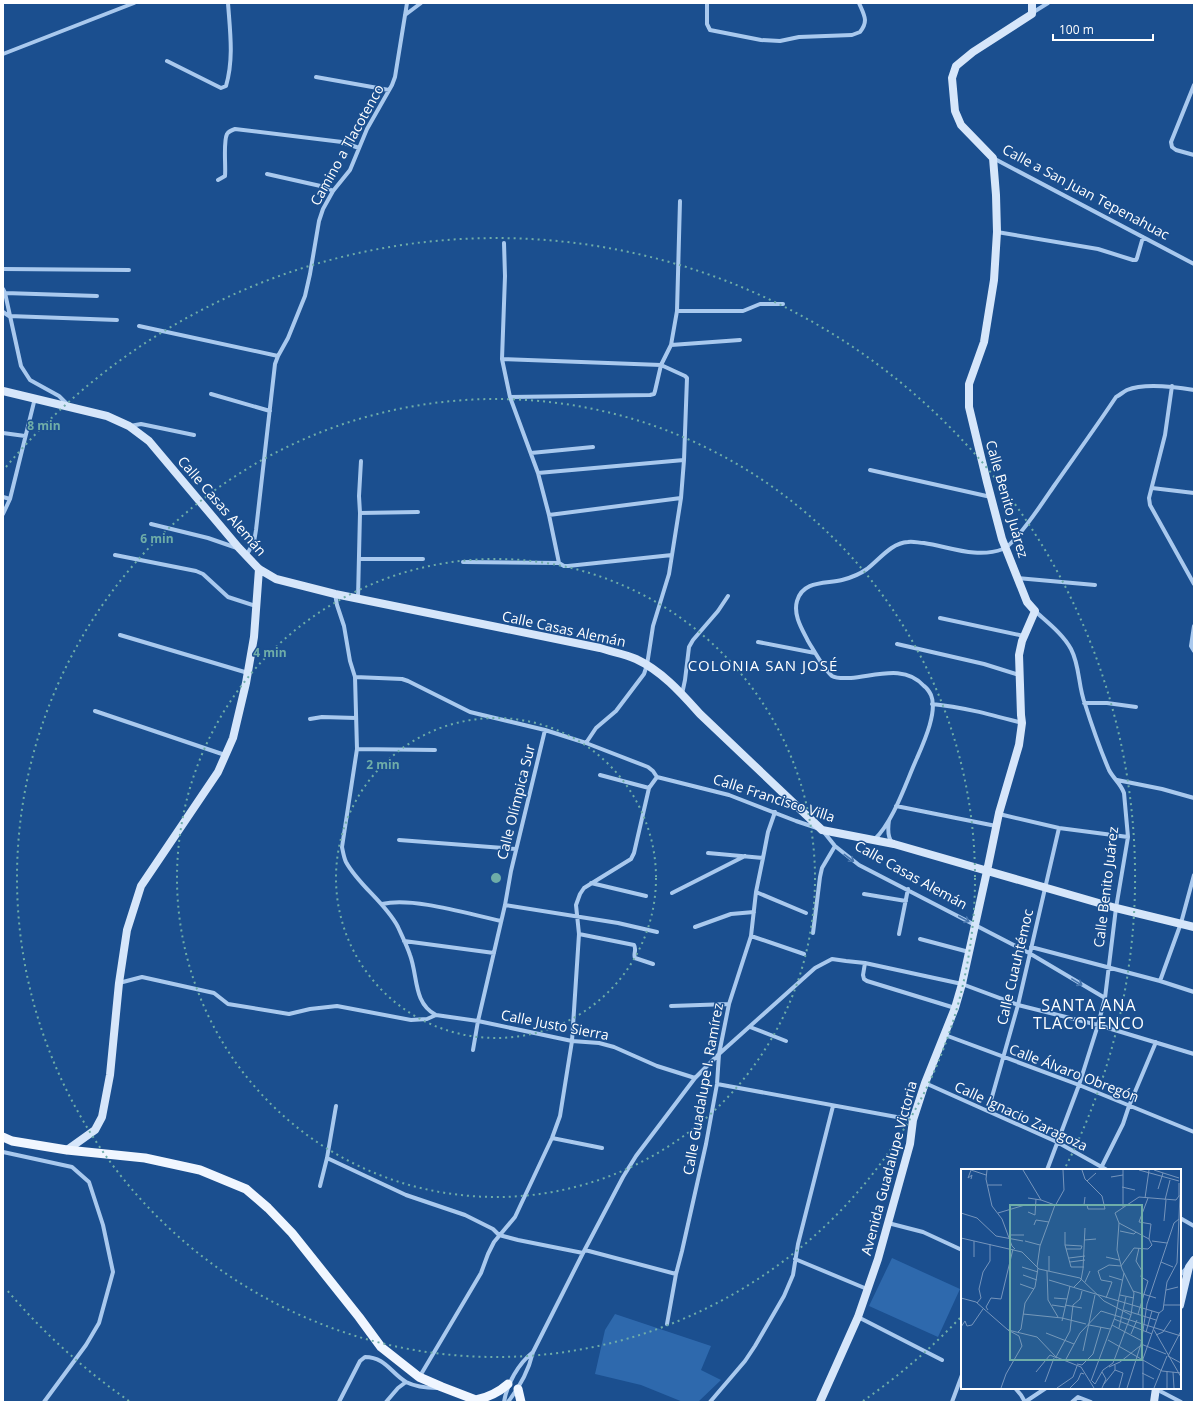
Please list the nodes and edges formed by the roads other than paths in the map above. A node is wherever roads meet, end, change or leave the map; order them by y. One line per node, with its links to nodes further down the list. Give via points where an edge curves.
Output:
1 (134, 3): 11 (street)
2 (228, 3): 12 (street, via 231,64 226,86 221,88)
3 (407, 3): 10 (street, Camino a Tlacotenco)
4 (421, 3): 10 (street)
5 (707, 3): 6 (street, via 707,24 710,30 780,41 799,37 852,35 860,32 865,24)
6 (859, 3)
7 (1032, 3): 9 (street)
8 (1048, 3): 9 (street)
9 (1032, 14): 18 (street, Calle a San Juan Tepenahuac, via 973,52 956,66 952,78 955,111 961,125)
10 (405, 15): 15 (street, Camino a Tlacotenco, via 395,77)
11 (3, 54)
12 (167, 61)
13 (316, 77): 15 (street)
14 (1194, 85): 17 (street, via 1172,142 1176,150)
15 (389, 90): 16 (street, Camino a Tlacotenco)
16 (358, 148): 20 (street, via 342,142 230,130 226,139 225,176); 21 (street, Camino a Tlacotenco, via 350,170)
17 (1194, 155)
18 (993, 158): 23 (street, Calle Benito Juárez); 24 (street, Calle a San Juan Tepenahuac)
19 (267, 174): 21 (street)
20 (218, 180)
21 (333, 191): 39 (street, Camino a Tlacotenco, via 319,221 305,296)
22 (680, 201): 32 (street)
23 (997, 232): 24 (street, via 1098,249 1136,260); 63 (street, Calle Benito Juárez, via 990,311 984,342 968,390 969,406)
24 (1143, 237): 26 (street, Calle a San Juan Tepenahuac)
25 (504, 242): 40 (street)
26 (1194, 264)
27 (3, 269): 28 (street)
28 (129, 270)
29 (4, 291): 30 (street); 34 (street)
30 (97, 296)
31 (782, 304): 32 (street, via 760,304 743,311)
32 (677, 311): 38 (street)
33 (3, 312): 34 (street)
34 (9, 316): 35 (street); 48 (street, via 20,366 24,373 30,380 59,396)
35 (117, 320)
36 (139, 326): 39 (street)
37 (740, 340): 38 (street)
38 (671, 345): 41 (street)
39 (278, 356): 49 (street, Camino a Tlacotenco)
40 (502, 359): 41 (street); 46 (street)
41 (661, 365): 46 (street, via 654,394 650,395); 56 (street, via 687,378)
42 (1172, 386): 43 (street); 60 (street, via 1165,435); 72 (street, via 1134,388 1125,390 1116,397 1039,508)
43 (1194, 390)
44 (3, 391): 47 (street, Calle Casas Alemán)
45 (211, 394): 49 (street)
46 (510, 397): 55 (street)
47 (35, 398): 48 (street, Calle Casas Alemán); 53 (street)
48 (69, 406): 50 (street, Calle Casas Alemán, via 107,416)
49 (270, 411): 75 (street, Camino a Tlacotenco, via 256,530 254,542)
50 (129, 426): 52 (street, via 141,424); 71 (street, Calle Casas Alemán, via 149,441)
51 (3, 433): 53 (street)
52 (194, 435)
53 (26, 436): 65 (street)
54 (593, 447): 55 (street)
55 (531, 453): 59 (street)
56 (684, 460): 59 (street); 64 (street)
57 (361, 461): 67 (street)
58 (870, 470): 63 (street)
59 (538, 473): 69 (street)
60 (1152, 488): 61 (street); 82 (street, via 1150,505)
61 (1194, 493)
62 (3, 497): 65 (street)
63 (991, 497): 72 (street, Calle Benito Juárez)
64 (681, 498): 69 (street); 74 (street)
65 (10, 499): 68 (street)
66 (418, 512): 67 (street)
67 (360, 513): 76 (street)
68 (3, 514)
69 (549, 515): 79 (street)
70 (150, 524): 71 (street)
71 (239, 548): 75 (street, Calle Casas Alemán)
72 (1006, 548): 81 (street, Calle Benito Juárez); 96 (street, via 979,553 909,542 893,546 865,570 843,580 809,585 798,596 797,616)
73 (116, 555): 87 (street, via 196,571 203,574 228,597)
74 (672, 555): 79 (street, via 568,566); 97 (street, via 669,574 653,626)
75 (246, 556): 80 (street, Calle Casas Alemán)
76 (359, 559): 77 (street); 86 (street)
77 (423, 559)
78 (464, 562): 79 (street)
79 (559, 563)
80 (260, 569): 84 (street, Calle Casas Alemán, via 276,579); 87 (street)
81 (1017, 578): 83 (street); 88 (street, Calle Benito Juárez, via 1027,602)
82 (1194, 584)
83 (1095, 585)
84 (335, 594): 86 (street, Calle Casas Alemán); 100 (street)
85 (728, 596): 101 (street, via 689,647)
86 (358, 599): 97 (street, Calle Casas Alemán, via 600,648 637,659)
87 (257, 607): 98 (street)
88 (1035, 611): 92 (street, Avenida Guadalupe Victoria); 102 (street, Calle Benito Juárez, via 1051,625 1070,648 1077,665)
89 (940, 618): 92 (street)
90 (1194, 626): 95 (street, via 1191,646)
91 (120, 635): 98 (street)
92 (1024, 636): 99 (street, Avenida Guadalupe Victoria, via 1019,655)
93 (758, 642): 96 (street)
94 (897, 644): 99 (street, via 984,664)
95 (1193, 650)
96 (815, 653): 103 (street, via 831,676 838,678 890,672 907,674 922,683 930,693)
97 (647, 665): 101 (street, Calle Casas Alemán); 110 (street, via 644,674 616,711 596,728)
98 (248, 674): 113 (street, via 233,738)
99 (1019, 675): 108 (street, Avenida Guadalupe Victoria)
100 (355, 677): 106 (street); 109 (street, Calle Francisco Villa, via 402,679 470,712)
101 (682, 694): 125 (street, Calle Casas Alemán)
102 (1084, 703): 104 (street); 116 (street, Calle Benito Juárez, via 1110,770)
103 (932, 704): 108 (street, via 979,711); 119 (street, via 930,723 923,745)
104 (1136, 707)
105 (95, 711): 113 (street)
106 (356, 718): 107 (street); 111 (street)
107 (310, 719)
108 (1022, 723): 121 (street, Avenida Guadalupe Victoria, via 1019,745)
109 (545, 730): 110 (street, Calle Francisco Villa); 131 (street, Calle Olímpica Sur)
110 (586, 743): 115 (street, Calle Francisco Villa, via 648,768)
111 (357, 749): 112 (street); 145 (street, via 342,848 345,861)
112 (435, 750)
113 (226, 755): 172 (street, via 218,772 141,886 127,930)
114 (600, 775): 117 (street)
115 (657, 777): 117 (street); 120 (street, Calle Francisco Villa, via 729,795)
116 (1117, 780): 118 (street); 126 (street, Calle Benito Juárez, via 1124,793)
117 (650, 788): 137 (street, via 631,859)
118 (1194, 798)
119 (896, 806): 122 (street); 123 (street)
120 (775, 812): 125 (street, Calle Francisco Villa); 134 (street, Calle Guadalupe I. Ramírez)
121 (999, 813): 123 (street, Avenida Guadalupe Victoria); 124 (street)
122 (889, 819): 128 (street); 129 (street, via 890,840)
123 (996, 826): 135 (street, Avenida Guadalupe Victoria)
124 (1059, 828): 126 (street); 138 (street, Calle Cuauhtémoc)
125 (822, 830): 128 (street, Calle Francisco Villa); 130 (street, Calle Casas Alemán)
126 (1128, 836): 147 (street, Calle Benito Juárez)
127 (399, 840): 131 (street)
128 (874, 840): 129 (street, Calle Francisco Villa)
129 (894, 844): 135 (street, Calle Francisco Villa)
130 (835, 846): 139 (street, Calle Casas Alemán, one-way to 139, via 859,865); 157 (street, via 822,868)
131 (516, 849): 146 (street, Calle Olímpica Sur)
132 (708, 853): 133 (street)
133 (745, 856): 134 (street); 140 (street)
134 (763, 858): 141 (street, Calle Guadalupe I. Ramírez)
135 (988, 871): 138 (street, Calle Francisco Villa); 153 (street, Avenida Guadalupe Victoria)
136 (1194, 875): 152 (street)
137 (591, 883): 143 (street); 150 (street, via 580,894)
138 (1046, 887): 147 (street, Calle Francisco Villa); 163 (street, Calle Cuauhtémoc)
139 (908, 889): 144 (street); 153 (street, Calle Casas Alemán, one-way to 153)
140 (672, 892)
141 (756, 892): 148 (street, Calle Guadalupe I. Ramírez); 149 (street)
142 (864, 894): 144 (street)
143 (646, 896)
144 (906, 901): 159 (street)
145 (382, 904): 151 (street, via 388,902 440,907); 162 (street)
146 (505, 905): 150 (street); 151 (street, Calle Olímpica Sur)
147 (1116, 908): 152 (street, Calle Francisco Villa); 170 (street, Calle Benito Juárez)
148 (754, 912): 154 (street, via 731,914); 160 (street, Calle Guadalupe I. Ramírez)
149 (806, 913)
150 (576, 916): 156 (street); 158 (street)
151 (500, 921): 165 (street, Calle Olímpica Sur)
152 (1181, 923): 155 (street, Calle Francisco Villa); 171 (street)
153 (975, 925): 164 (street, Avenida Guadalupe Victoria); 167 (street, Calle Casas Alemán)
154 (695, 927)
155 (1194, 927)
156 (657, 932)
157 (812, 933)
158 (579, 934): 169 (street, via 634,945 635,958); 185 (street)
159 (899, 934)
160 (751, 936): 166 (street); 176 (street, Calle Guadalupe I. Ramírez)
161 (920, 939): 164 (street)
162 (404, 941): 165 (street); 180 (street, via 410,956 416,988 424,1006)
163 (1031, 947): 167 (street, Calle Cuauhtémoc); 170 (street)
164 (969, 952): 173 (street, Avenida Guadalupe Victoria)
165 (494, 953): 181 (street, Calle Olímpica Sur)
166 (804, 954)
167 (1029, 954): 175 (street, Calle Casas Alemán, one-way to 175); 177 (street, Calle Cuauhtémoc)
168 (865, 963): 173 (street); 179 (street, via 863,975 867,981); 183 (street, via 832,959 815,968)
169 (653, 964)
170 (1109, 968): 171 (street); 175 (street, Calle Benito Juárez)
171 (1160, 981): 174 (street)
172 (119, 983): 180 (street, via 142,977 214,993 228,1004 289,1014 337,1006 419,1020); 206 (street, via 110,1075 102,1117 95,1130)
173 (962, 984): 177 (street); 179 (street, Avenida Guadalupe Victoria)
174 (1194, 992)
175 (1105, 998): 182 (street, Calle Benito Juárez)
176 (729, 1004): 178 (street); 189 (street, Calle Guadalupe I. Ramírez)
177 (1018, 1005): 182 (street); 191 (street, Calle Cuauhtémoc)
178 (671, 1006)
179 (955, 1008): 184 (street, Avenida Guadalupe Victoria)
180 (436, 1015): 181 (street, Calle Justo Sierra)
181 (478, 1021): 185 (street, Calle Justo Sierra); 188 (street, Calle Olímpica Sur)
182 (1098, 1025): 187 (street); 195 (street, Calle Benito Juárez)
183 (750, 1027): 186 (street); 189 (street)
184 (945, 1035): 191 (street, Calle Álvaro Obregón); 193 (street, Avenida Guadalupe Victoria)
185 (572, 1041): 192 (street, Calle Justo Sierra, via 614,1047 657,1066); 203 (street, via 560,1116)
186 (786, 1041)
187 (1156, 1042): 190 (street); 198 (street)
188 (473, 1050)
189 (719, 1054): 192 (street); 194 (street, Calle Guadalupe I. Ramírez)
190 (1194, 1054)
191 (1004, 1057): 195 (street, Calle Álvaro Obregón); 199 (street, Calle Cuauhtémoc)
192 (695, 1078): 218 (street, via 636,1156)
193 (925, 1083): 199 (street, Calle Ignacio Zaragoza); 200 (street, Avenida Guadalupe Victoria)
194 (717, 1084): 197 (street); 222 (street, Calle Guadalupe I. Ramírez)
195 (1079, 1085): 198 (street, Calle Álvaro Obregón); 204 (street, Calle Benito Juárez)
196 (336, 1106): 208 (street)
197 (833, 1106): 200 (street); 219 (street)
198 (1129, 1106): 201 (street, Calle Álvaro Obregón); 209 (street)
199 (988, 1111): 204 (street, Calle Ignacio Zaragoza)
200 (913, 1120): 214 (street, Avenida Guadalupe Victoria, via 910,1144)
201 (1194, 1132)
202 (3, 1137): 206 (main road, via 12,1141)
203 (552, 1138): 205 (street); 216 (street, via 515,1217)
204 (1058, 1142): 209 (street, Calle Ignacio Zaragoza); 210 (street, Calle Benito Juárez)
205 (602, 1148)
206 (67, 1150): 230 (main road, via 145,1158 200,1170 246,1189 292,1233 381,1347)
207 (3, 1152): 241 (street, via 72,1167 89,1182 103,1225 113,1272 99,1323)
208 (327, 1158): 212 (street); 216 (street, via 406,1196 465,1216)
209 (1102, 1166): 211 (street, Calle Ignacio Zaragoza)
210 (1047, 1169)
211 (1106, 1169)
212 (320, 1186)
213 (1181, 1219): 215 (street)
214 (888, 1223): 217 (street, via 923,1232); 224 (street, Avenida Guadalupe Victoria)
215 (1194, 1226)
216 (499, 1235): 218 (street); 230 (street, via 481,1273)
217 (961, 1250)
218 (584, 1252): 222 (street); 228 (street)
219 (795, 1259): 224 (street); 247 (street, via 793,1275 784,1296 755,1346)
220 (1194, 1260): 221 (street)
221 (1189, 1267): 223 (street); 225 (street)
222 (676, 1274): 227 (street, Calle Guadalupe I. Ramírez)
223 (1181, 1274)
224 (867, 1289): 226 (street, Avenida Guadalupe Victoria)
225 (1181, 1301)
226 (858, 1316): 229 (street); 248 (street, Avenida Guadalupe Victoria)
227 (667, 1324)
228 (533, 1352): 233 (street); 235 (street)
229 (942, 1360)
230 (419, 1377): 234 (main road)
231 (961, 1378): 249 (street)
232 (406, 1382): 234 (street, via 424,1388); 242 (street, via 378,1359 365,1357 360,1361); 243 (street)
233 (508, 1384): 240 (main road, via 496,1394); 244 (street)
234 (442, 1387): 240 (main road)
235 (518, 1389): 245 (street); 246 (main road)
236 (1016, 1389): 250 (street)
237 (1044, 1389): 250 (street)
238 (1156, 1389): 253 (street)
239 (1158, 1389): 254 (street)
240 (478, 1401)
241 (44, 1402)
242 (339, 1402)
243 (386, 1402)
244 (504, 1402)
245 (508, 1402)
246 (521, 1402)
247 (710, 1402)
248 (820, 1402)
249 (952, 1402)
250 (1025, 1402)
251 (1072, 1402): 252 (street, via 1078,1397)
252 (1091, 1402)
253 (1154, 1402)
254 (1180, 1402)

